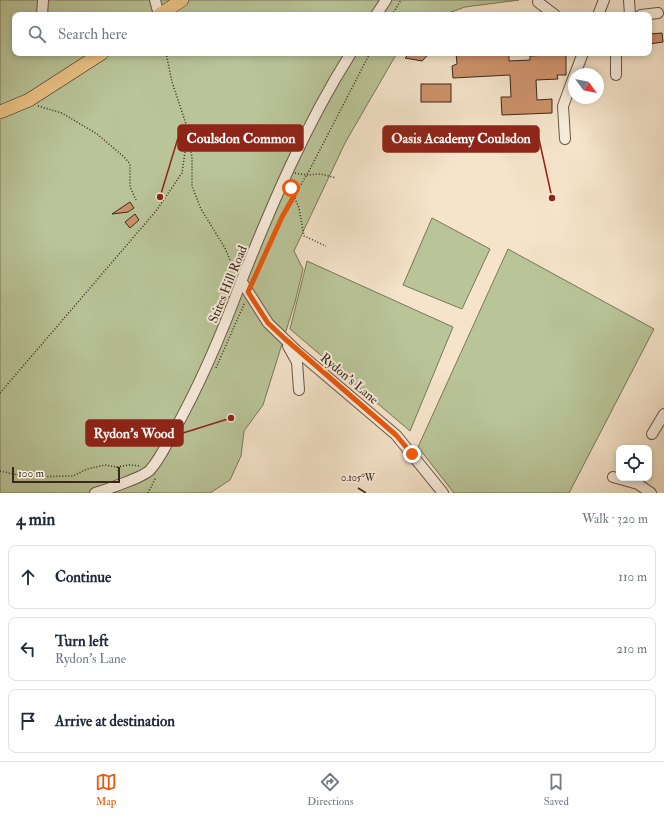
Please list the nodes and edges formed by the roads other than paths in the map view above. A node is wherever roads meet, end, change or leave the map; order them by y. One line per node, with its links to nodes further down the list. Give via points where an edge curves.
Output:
1 (43, 0): 8 (street)
2 (155, 0): 9 (street)
3 (182, 0): 10 (main road)
4 (386, 0): 11 (street)
5 (604, 0): 13 (street)
6 (629, 0): 14 (street)
7 (538, 2): 12 (street)
8 (42, 12)
9 (158, 12)
10 (164, 12)
11 (378, 12)
12 (550, 12)
13 (599, 12)
14 (630, 12)
15 (658, 13): 16 (street)
16 (652, 14)
17 (97, 56): 24 (main road, via 29,100)
18 (349, 56): 26 (street, Stites Hill Road, via 324,99 290,170)
19 (582, 56): 21 (street)
20 (616, 56): 22 (street)
21 (577, 68)
22 (616, 75)
23 (568, 92): 25 (street, via 563,106)
24 (0, 112)
25 (565, 139)
26 (242, 282): 27 (street, Rydon's Lane, via 268,323); 32 (street, Stites Hill Road, via 187,407 150,470)
27 (286, 340): 28 (street, via 297,362); 33 (street, Rydon's Lane, via 396,435)
28 (299, 390)
29 (664, 414): 30 (street)
30 (652, 434)
31 (613, 477): 34 (street, via 638,484)
32 (95, 493)
33 (444, 493)
34 (651, 493)

